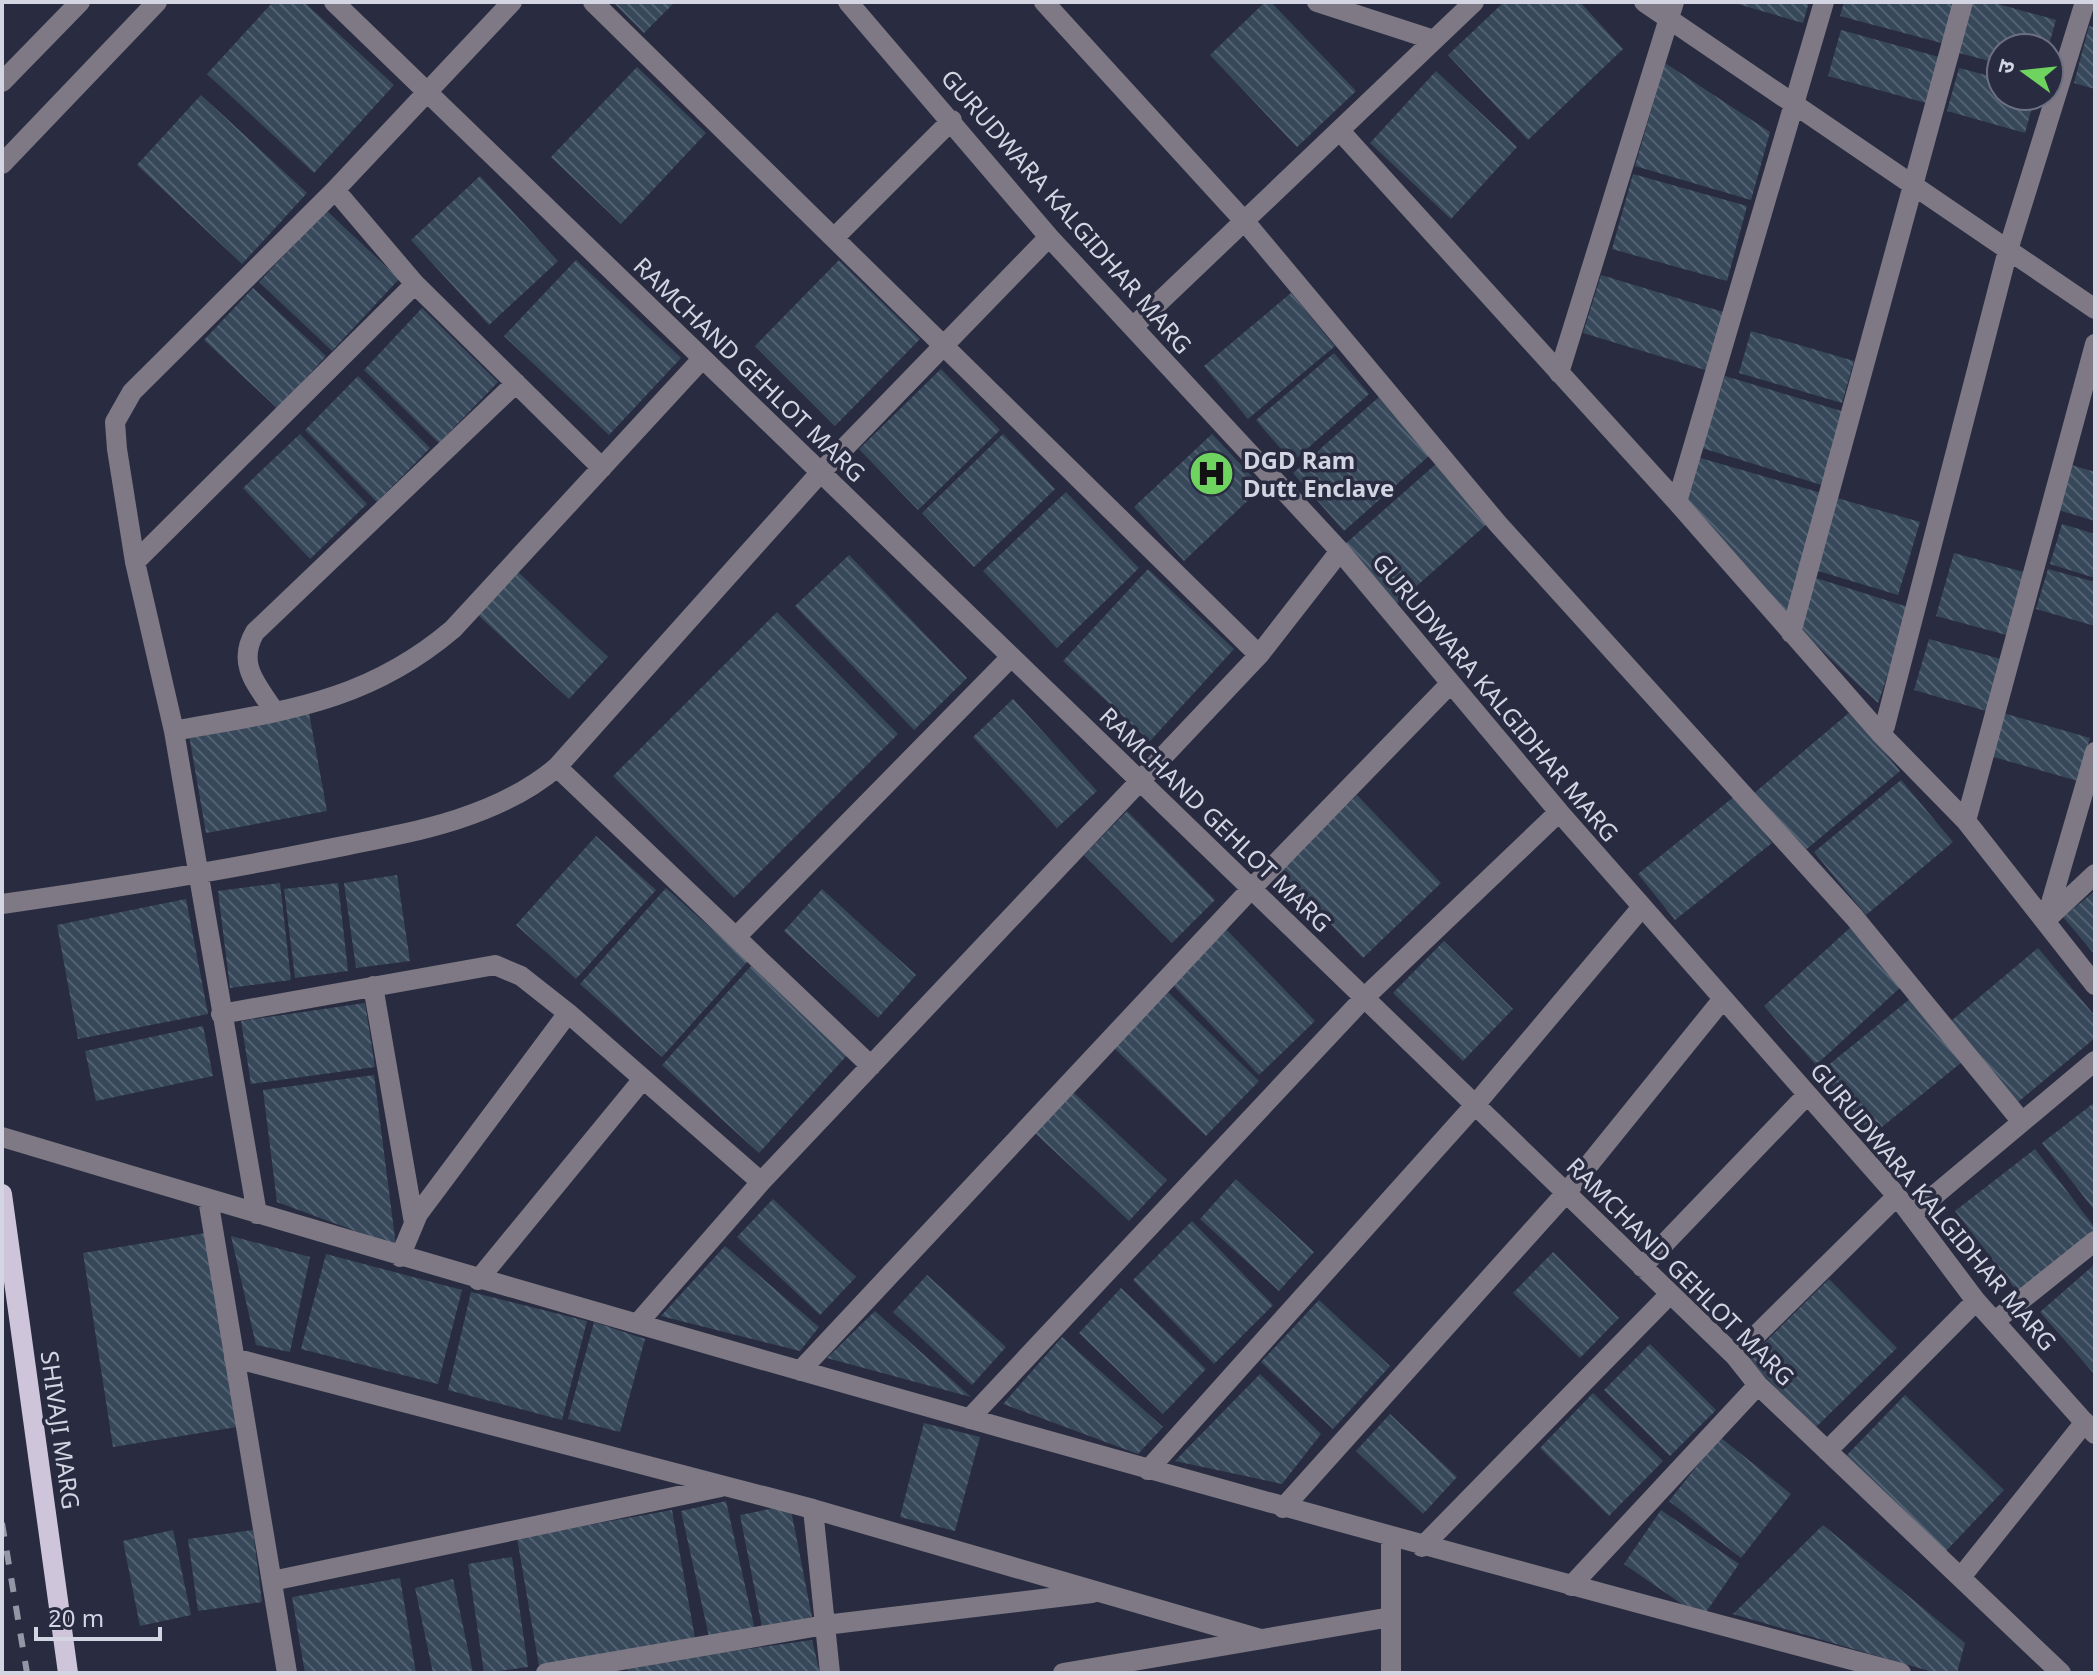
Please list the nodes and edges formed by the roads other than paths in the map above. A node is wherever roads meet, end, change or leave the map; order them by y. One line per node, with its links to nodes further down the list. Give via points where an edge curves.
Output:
1 (80, 2): 16 (street)
2 (157, 2): 21 (street)
3 (334, 2): 17 (street, RAMCHAND GEHLOT MARG)
4 (512, 2): 17 (street)
5 (593, 2): 25 (street)
6 (848, 2): 19 (street, GURUDWARA KALGIDHAR MARG)
7 (1044, 2): 24 (street)
8 (1317, 2): 15 (street)
9 (1474, 2): 15 (street)
10 (1644, 2): 14 (street)
11 (1824, 2): 18 (street)
12 (1963, 2): 22 (street)
13 (2085, 2): 27 (street)
14 (1672, 10): 18 (street); 34 (street)
15 (1434, 40): 20 (street)
16 (2, 82)
17 (428, 94): 23 (street); 33 (street, RAMCHAND GEHLOT MARG)
18 (1796, 106): 22 (street); 38 (street)
19 (952, 120): 25 (street); 26 (street, GURUDWARA KALGIDHAR MARG)
20 (1340, 131): 24 (street); 34 (street)
21 (2, 164)
22 (1911, 183): 27 (street); 41 (street)
23 (335, 190): 28 (street); 40 (street, via 120,407 117,449)
24 (1246, 223): 30 (street); 71 (street, via 1498,524 1854,917)
25 (835, 237): 31 (street)
26 (1049, 237): 30 (street, GURUDWARA KALGIDHAR MARG); 31 (street)
27 (2008, 250): 29 (street); 47 (street)
28 (415, 284): 35 (street); 40 (street)
29 (2095, 309)
30 (1133, 327): 39 (street, GURUDWARA KALGIDHAR MARG)
31 (943, 342): 37 (street); 42 (street)
32 (2095, 344): 52 (street)
33 (702, 359): 36 (street); 37 (street, RAMCHAND GEHLOT MARG)
34 (1559, 373): 38 (street)
35 (516, 383): 36 (street); 45 (street, via 255,632 245,659)
36 (602, 468): 45 (street, via 426,652 400,670 333,698)
37 (820, 473): 43 (street, RAMCHAND GEHLOT MARG); 49 (street)
38 (1677, 502): 41 (street)
39 (1340, 551): 42 (street); 44 (street, GURUDWARA KALGIDHAR MARG)
40 (135, 562): 46 (street)
41 (1791, 633): 47 (street)
42 (1259, 655): 50 (street)
43 (1011, 657): 50 (street, RAMCHAND GEHLOT MARG); 59 (street)
44 (1450, 684): 51 (street, GURUDWARA KALGIDHAR MARG); 55 (street)
45 (275, 712): 46 (street)
46 (174, 731): 54 (street)
47 (1880, 733): 52 (street)
48 (2095, 752): 58 (street)
49 (557, 767): 54 (street, via 504,801 419,831); 59 (street)
50 (1141, 782): 55 (street, RAMCHAND GEHLOT MARG); 67 (street)
51 (1559, 812): 57 (street, GURUDWARA KALGIDHAR MARG); 62 (street)
52 (1966, 821): 58 (street)
53 (2095, 874): 58 (street)
54 (198, 875): 56 (street); 65 (street)
55 (1251, 889): 62 (street, RAMCHAND GEHLOT MARG); 91 (street)
56 (2, 904)
57 (1642, 907): 63 (street, GURUDWARA KALGIDHAR MARG); 70 (street)
58 (2046, 920): 60 (street)
59 (737, 936): 67 (street)
60 (2095, 985)
61 (373, 986): 64 (street, via 495,965 521,976); 65 (street); 80 (street)
62 (1364, 998): 70 (street, RAMCHAND GEHLOT MARG); 93 (street)
63 (1722, 1000): 69 (street, GURUDWARA KALGIDHAR MARG); 74 (street)
64 (568, 1013): 68 (street); 80 (street)
65 (221, 1014): 78 (street)
66 (2095, 1061): 71 (street)
67 (871, 1066): 73 (street)
68 (643, 1079): 73 (street); 84 (street)
69 (1806, 1096): 76 (street, GURUDWARA KALGIDHAR MARG); 83 (street)
70 (1475, 1105): 74 (street, RAMCHAND GEHLOT MARG); 96 (street)
71 (2022, 1122): 79 (street)
72 (2, 1137): 77 (street)
73 (761, 1182): 88 (street)
74 (1566, 1193): 83 (street, RAMCHAND GEHLOT MARG); 98 (street)
75 (2, 1194): 109 (main road, SHIVAJI MARG)
76 (1897, 1196): 79 (street, GURUDWARA KALGIDHAR MARG); 89 (street)
77 (208, 1199): 78 (street); 90 (street)
78 (257, 1214): 82 (street)
79 (1911, 1215): 86 (street, GURUDWARA KALGIDHAR MARG)
80 (414, 1223): 82 (street)
81 (2095, 1241): 87 (street)
82 (400, 1257): 84 (street)
83 (1642, 1267): 85 (street, RAMCHAND GEHLOT MARG)
84 (478, 1280): 88 (street)
85 (1670, 1294): 89 (street, RAMCHAND GEHLOT MARG); 101 (street)
86 (1976, 1301): 87 (street, GURUDWARA KALGIDHAR MARG); 95 (street)
87 (1995, 1321): 94 (street, GURUDWARA KALGIDHAR MARG)
88 (638, 1323): 91 (street)
89 (1735, 1356): 92 (street, RAMCHAND GEHLOT MARG)
90 (234, 1358): 97 (street); 103 (street)
91 (800, 1371): 93 (street)
92 (1758, 1385): 95 (street, RAMCHAND GEHLOT MARG); 104 (street)
93 (969, 1419): 96 (street)
94 (2090, 1428): 102 (street)
95 (1827, 1451): 102 (street, RAMCHAND GEHLOT MARG)
96 (1148, 1470): 98 (street)
97 (725, 1486): 99 (street); 103 (street)
98 (1283, 1508): 100 (street)
99 (813, 1509): 105 (street); 107 (street)
100 (1391, 1539): 101 (street); 106 (street)
101 (1422, 1547): 104 (street)
102 (1961, 1577): 116 (street, RAMCHAND GEHLOT MARG)
103 (272, 1581): 110 (street)
104 (1571, 1586): 115 (street)
105 (1104, 1591): 107 (street); 108 (street)
106 (1391, 1617): 108 (street); 114 (street)
107 (825, 1625): 111 (street); 112 (street)
108 (1261, 1639): 113 (street)
109 (68, 1673)
110 (287, 1673)
111 (546, 1673)
112 (830, 1673)
113 (1063, 1673)
114 (1391, 1673)
115 (1901, 1673)
116 (2061, 1673)

